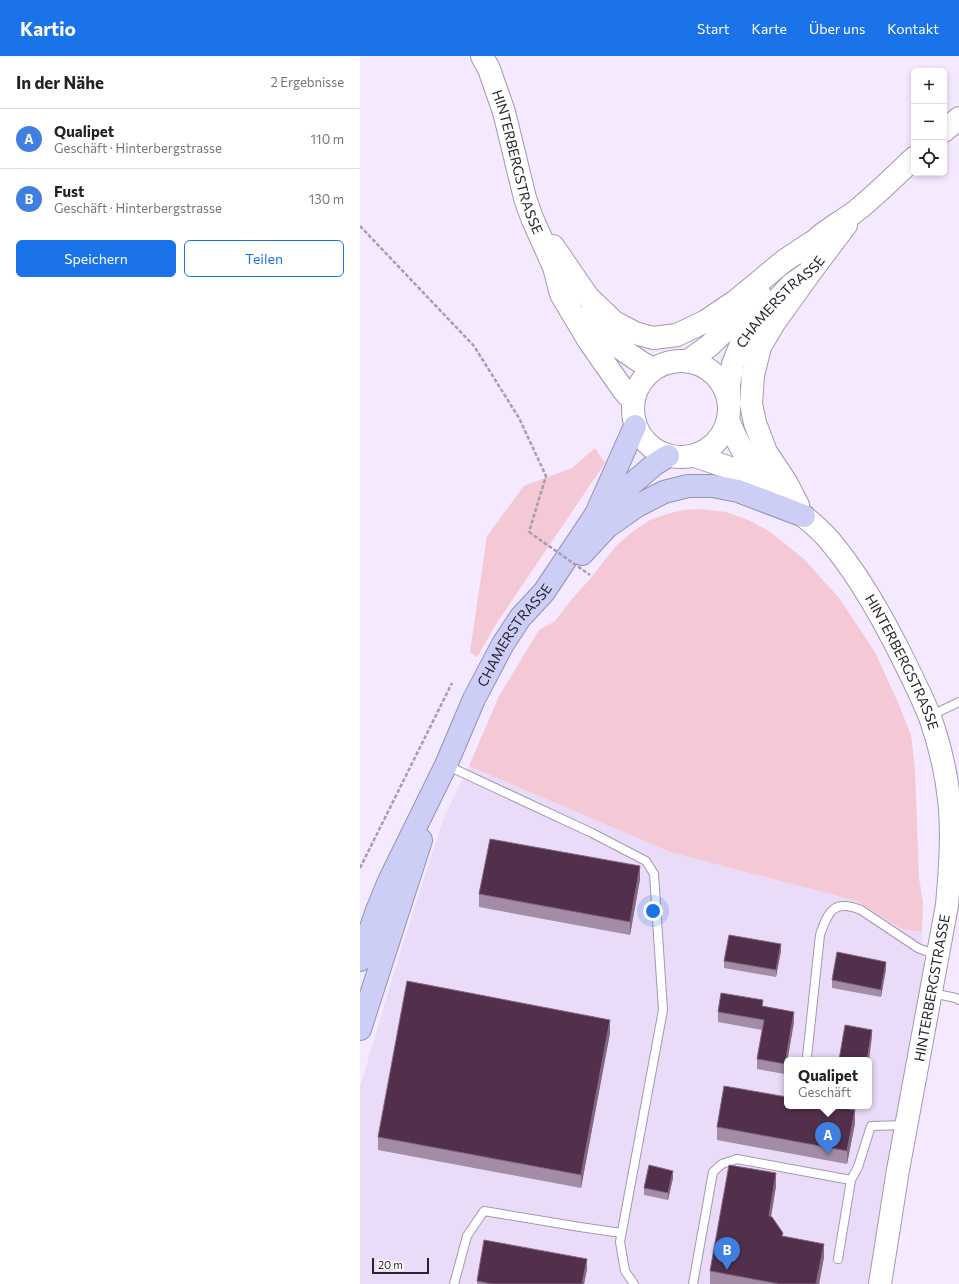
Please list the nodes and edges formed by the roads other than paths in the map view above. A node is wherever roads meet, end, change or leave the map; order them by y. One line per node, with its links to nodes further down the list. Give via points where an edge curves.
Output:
1 (482, 56): 6 (street, HINTERBERGSTRASSE, via 489,68 504,112)
2 (959, 118): 3 (street)
3 (947, 128)
4 (911, 161): 5 (street, CHAMERSTRASSE)
5 (856, 211): 7 (street, CHAMERSTRASSE); 9 (street, CHAMERSTRASSE)
6 (532, 218): 7 (street, via 588,297 614,322 635,333 653,338 677,335 706,321); 8 (street, HINTERBERGSTRASSE)
7 (811, 243): 10 (street, CHAMERSTRASSE, via 793,265 722,334)
8 (554, 267): 11 (street, HINTERBERGSTRASSE, via 586,316 604,337); 12 (street, HINTERBERGSTRASSE, via 562,294 573,314 589,341)
9 (812, 270): 13 (street, CHAMERSTRASSE, via 786,291 756,323 741,344 729,384); 19 (street, via 760,347 753,375 751,404 766,452)
10 (688, 361): 11 (street, via 670,362); 13 (street, via 703,366 715,375 724,388)
11 (654, 369): 12 (street, via 640,383)
12 (633, 401): 14 (street)
13 (728, 411): 16 (street, via 724,432 716,442); 17 (street, HINTERBERGSTRASSE, via 747,459)
14 (635, 426): 15 (street, via 648,445); 18 (highway, CHAMERSTRASSE)
15 (668, 456): 16 (street); 18 (highway, CHAMERSTRASSE)
16 (695, 456): 17 (street, HINTERBERGSTRASSE)
17 (765, 483): 19 (street, HINTERBERGSTRASSE)
18 (596, 514): 20 (highway, CHAMERSTRASSE)
19 (804, 516): 20 (highway, via 738,491 713,486 688,486 664,492 637,506 607,527); 22 (street, HINTERBERGSTRASSE, via 829,540 860,581 879,612)
20 (544, 592): 23 (highway, CHAMERSTRASSE, via 520,618 503,644 474,699)
21 (959, 702): 22 (lane)
22 (929, 716): 24 (street, HINTERBERGSTRASSE, via 944,771 950,825 947,905)
23 (446, 765): 25 (highway, CHAMERSTRASSE, via 389,881); 28 (highway, CHAMERSTRASSE); 32 (lane, via 646,861 654,874 663,1010)
24 (938, 956): 26 (street, HINTERBERGSTRASSE); 29 (lane, via 918,948 861,910 842,905 833,909 825,920 820,935)
25 (360, 960)
26 (932, 993): 27 (lane); 30 (street, HINTERBERGSTRASSE)
27 (959, 1000)
28 (360, 1029)
29 (807, 1057)
30 (906, 1125): 31 (lane, via 872,1126); 37 (street, HINTERBERGSTRASSE)
31 (851, 1180): 33 (lane); 36 (lane, via 737,1159 722,1164 713,1172)
32 (621, 1233): 34 (lane, via 484,1211 467,1236); 35 (lane, via 625,1272)
33 (838, 1260)
34 (454, 1284)
35 (634, 1284)
36 (693, 1284)
37 (880, 1284)

